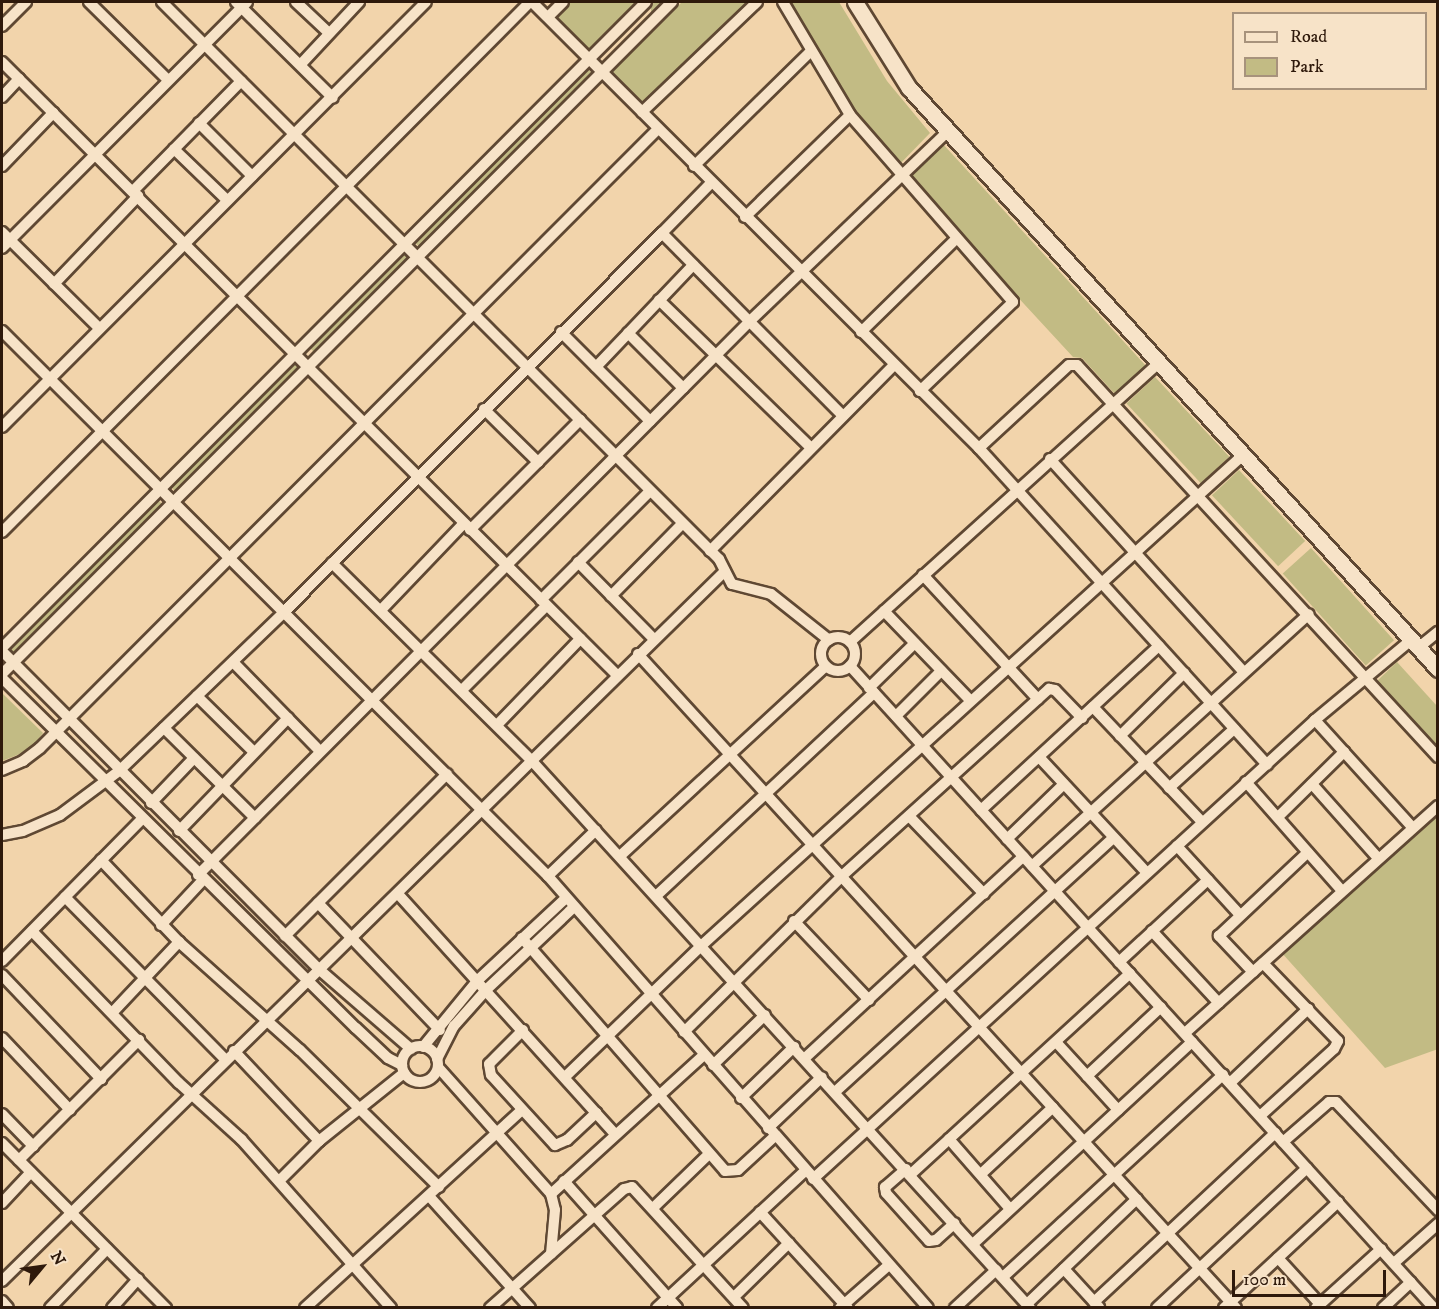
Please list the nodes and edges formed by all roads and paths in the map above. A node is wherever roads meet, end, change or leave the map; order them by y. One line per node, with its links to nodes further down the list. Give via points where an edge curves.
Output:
1 (24, 2): 16 (street)
2 (89, 2): 25 (street)
3 (162, 2): 18 (street)
4 (296, 2): 17 (street)
5 (359, 2): 17 (street)
6 (426, 2): 28 (street)
7 (531, 2): 15 (street); 43 (street)
8 (563, 2): 15 (street)
9 (646, 2): 20 (street)
10 (672, 2): 23 (street)
11 (757, 2): 29 (street)
12 (783, 2): 19 (street)
13 (855, 2): 34 (main road, via 909,88)
14 (242, 3): 18 (street); 22 (street)
15 (548, 17): 20 (street)
16 (2, 26)
17 (329, 33): 22 (street)
18 (205, 44): 25 (street); 26 (street)
19 (810, 52): 31 (street); 39 (street)
20 (590, 58): 23 (street); 51 (street)
21 (2, 62): 24 (street)
22 (301, 64): 28 (street)
23 (602, 70): 29 (street); 52 (street)
24 (19, 79): 27 (street); 30 (street)
25 (168, 80): 37 (street)
26 (241, 81): 32 (street); 35 (street)
27 (2, 97)
28 (333, 98): 35 (street)
29 (642, 112): 33 (street)
30 (53, 113): 37 (street); 38 (street)
31 (850, 115): 41 (street); 46 (street)
32 (199, 123): 36 (street); 40 (street)
33 (658, 129): 39 (street); 58 (street)
34 (948, 131): 41 (street); 67 (main road)
35 (294, 135): 40 (street); 43 (street)
36 (174, 149): 44 (street); 45 (street)
37 (93, 153): 44 (street); 49 (street)
38 (2, 166)
39 (694, 166): 42 (street)
40 (252, 176): 45 (street)
41 (901, 177): 48 (street); 54 (street)
42 (711, 183): 46 (street); 47 (street)
43 (347, 187): 51 (street); 56 (street)
44 (135, 194): 50 (street); 55 (street)
45 (227, 200): 50 (street)
46 (745, 217): 54 (street)
47 (662, 233): 53 (street); 62 (street)
48 (957, 238): 63 (street); 74 (street, via 1013,302)
49 (4, 240): 55 (street)
50 (185, 241): 56 (street); 60 (street)
51 (404, 243): 52 (street); 65 (street)
52 (416, 256): 58 (street); 68 (street)
53 (693, 265): 57 (street); 59 (street)
54 (800, 272): 59 (street); 63 (street)
55 (54, 284): 60 (street)
56 (238, 294): 65 (street); 82 (street)
57 (659, 300): 64 (street); 66 (street)
58 (474, 313): 70 (street); 80 (street)
59 (749, 322): 66 (street); 77 (street)
60 (99, 328): 72 (street)
61 (2, 331): 72 (street)
62 (561, 332): 70 (street); 71 (street)
63 (861, 332): 69 (street)
64 (628, 333): 71 (street); 73 (street)
65 (296, 351): 68 (street); 90 (street)
66 (716, 356): 73 (street); 83 (street)
67 (1159, 363): 75 (street); 85 (main road)
68 (309, 364): 80 (street); 94 (street)
69 (894, 365): 74 (street); 77 (street)
70 (527, 367): 76 (street); 78 (street)
71 (596, 367): 79 (street)
72 (50, 379): 81 (street); 82 (street)
73 (683, 388): 79 (street)
74 (920, 391): 84 (street)
75 (1113, 402): 84 (street, via 1080,367 1072,364); 87 (street); 93 (street)
76 (484, 409): 88 (street); 89 (street)
77 (843, 416): 83 (street)
78 (580, 420): 86 (street); 88 (street)
79 (650, 421): 86 (street)
80 (365, 422): 89 (street); 100 (street)
81 (2, 427)
82 (103, 432): 90 (street); 97 (street)
83 (811, 448): 98 (street)
84 (979, 448): 91 (street)
85 (1243, 455): 93 (street); 119 (main road)
86 (615, 456): 92 (street); 103 (street)
87 (1050, 459): 91 (street); 99 (street)
88 (538, 462): 96 (street)
89 (418, 475): 96 (street); 102 (street)
90 (159, 488): 94 (street); 121 (street)
91 (1018, 489): 105 (street); 106 (street)
92 (650, 491): 95 (street); 101 (street)
93 (1199, 496): 99 (street); 112 (street)
94 (173, 501): 100 (street); 125 (street)
95 (682, 524): 98 (street); 107 (street)
96 (467, 526): 103 (street); 109 (street)
97 (2, 532)
98 (710, 550): 104 (street)
99 (1134, 551): 106 (street); 131 (street)
100 (231, 558): 110 (street); 145 (street)
101 (578, 562): 107 (street); 108 (street)
102 (332, 563): 109 (street); 110 (street)
103 (506, 566): 108 (street); 122 (street)
104 (725, 571): 115 (street); 116 (street, via 732,584 771,594)
105 (923, 575): 111 (street); 128 (street)
106 (1101, 582): 120 (street); 128 (street)
107 (611, 596): 115 (street)
108 (544, 603): 114 (street); 136 (street)
109 (381, 610): 122 (street)
110 (285, 611): 124 (street); 139 (street)
111 (884, 611): 117 (street); 118 (street)
112 (1309, 614): 131 (street); 135 (street)
113 (1437, 632): 119 (street)
114 (580, 639): 133 (street); 149 (street)
115 (654, 639): 123 (street)
116 (829, 640): 117 (street, via 840,637); 126 (street, via 821,652)
117 (850, 642): 127 (street, via 855,657)
118 (915, 643): 130 (street); 137 (street)
119 (1415, 644): 129 (main road); 135 (street)
120 (1159, 646): 132 (street); 143 (street)
121 (2, 650): 125 (street)
122 (422, 650): 136 (street); 139 (street)
123 (638, 654): 133 (street); 157 (street)
124 (233, 662): 138 (street); 146 (street)
125 (13, 663): 134 (street); 145 (street)
126 (826, 666): 127 (street, via 835,671); 157 (street)
127 (850, 666): 137 (street)
128 (1007, 666): 140 (street); 141 (street)
129 (1437, 669)
130 (941, 671): 141 (street); 144 (street)
131 (1243, 671): 142 (street)
132 (1184, 673): 142 (street); 153 (street)
133 (617, 675): 162 (street)
134 (2, 676): 152 (street)
135 (1367, 678): 148 (street); 160 (street)
136 (462, 690): 149 (street)
137 (872, 690): 144 (street); 175 (street)
138 (197, 696): 150 (street); 156 (street)
139 (373, 699): 155 (street); 167 (street)
140 (1038, 699): 147 (street, via 1053,689); 168 (street)
141 (970, 700): 154 (street)
142 (1210, 702): 151 (street); 163 (street)
143 (1094, 707): 147 (street); 153 (street)
144 (896, 717): 154 (street)
145 (69, 718): 152 (street); 166 (street)
146 (288, 718): 155 (street); 156 (street)
147 (1082, 718): 159 (street)
148 (1315, 720): 158 (street); 164 (street)
149 (497, 725): 162 (street)
150 (164, 728): 161 (street); 166 (street)
151 (1234, 729): 164 (street); 174 (street)
152 (56, 731): 165 (street, via 23,761); 169 (street)
153 (1120, 736): 163 (street)
154 (921, 744): 168 (street); 192 (street)
155 (320, 751): 183 (street)
156 (254, 752): 173 (street)
157 (731, 752): 175 (street); 195 (street)
158 (1344, 752): 172 (street); 186 (street)
159 (1039, 757): 171 (street); 178 (street)
160 (1437, 757)
161 (194, 758): 173 (street); 176 (street)
162 (532, 761): 179 (street); 187 (street)
163 (1145, 762): 174 (street); 180 (street)
164 (1267, 764): 170 (street)
165 (2, 770)
166 (119, 771): 169 (street); 176 (street)
167 (447, 774): 179 (street); 213 (street)
168 (951, 777): 178 (street); 181 (street)
169 (105, 782): 184 (street); 189 (street, via 51,820)
170 (1246, 782): 182 (street); 185 (street)
171 (1064, 784): 180 (street); 191 (street)
172 (1311, 784): 182 (street); 197 (street)
173 (222, 785): 183 (street); 188 (street)
174 (1169, 788): 185 (street)
175 (767, 791): 192 (street); 210 (street)
176 (151, 803): 188 (street)
177 (1437, 806): 186 (street)
178 (981, 810): 191 (street)
179 (484, 811): 203 (street); 209 (street)
180 (1090, 812): 190 (street); 200 (street)
181 (909, 816): 202 (street); 208 (street)
182 (1278, 817): 194 (street)
183 (255, 818): 199 (street)
184 (142, 819): 198 (street); 204 (street)
185 (1202, 822): 193 (street)
186 (1412, 826): 197 (street)
187 (596, 830): 195 (street); 203 (street)
188 (179, 831): 199 (street)
189 (2, 835)
190 (1113, 838): 201 (street); 207 (street)
191 (1007, 839): 196 (street)
192 (814, 843): 202 (street); 225 (street)
193 (1177, 846): 201 (street); 205 (street)
194 (1308, 852): 206 (street); 215 (street)
195 (620, 856): 210 (street)
196 (1023, 856): 200 (street); 208 (street)
197 (1378, 858): 206 (street)
198 (101, 860): 211 (street); 217 (street)
199 (211, 862): 204 (street); 221 (street)
200 (1032, 866): 207 (street)
201 (1147, 873): 218 (street)
202 (843, 875): 216 (street); 227 (street)
203 (548, 876): 212 (street)
204 (200, 878): 217 (street); 237 (street)
205 (1208, 880): 215 (street); 220 (street)
206 (1342, 891): 230 (street)
207 (1056, 892): 218 (street); 240 (street)
208 (984, 894): 227 (street)
209 (399, 895): 223 (street); 236 (street)
210 (656, 896): 225 (street)
211 (65, 897): 219 (street); 235 (street)
212 (566, 898): 214 (street); 222 (street)
213 (318, 903): 221 (street); 223 (street)
214 (574, 907): 226 (street); 241 (street)
215 (1240, 915): 232 (street, via 1219,936)
216 (794, 921): 238 (street); 242 (street)
217 (162, 925): 224 (street)
218 (1087, 927): 229 (street); 249 (street)
219 (32, 931): 228 (street); 246 (street)
220 (1152, 931): 229 (street); 243 (street)
221 (285, 936): 231 (street)
222 (522, 938): 226 (street); 236 (street)
223 (354, 940): 231 (street); 250 (street)
224 (179, 942): 235 (street); 248 (street)
225 (701, 946): 238 (street); 241 (street)
226 (531, 948): 239 (street); 253 (street)
227 (917, 955): 240 (street); 242 (street)
228 (2, 961)
229 (1119, 962): 233 (street)
230 (1263, 963): 232 (street); 245 (street)
231 (321, 971): 237 (street); 261 (street)
232 (1253, 972): 243 (street)
233 (1130, 973): 244 (street); 258 (street)
234 (2, 975): 273 (street)
235 (144, 979): 246 (street); 265 (street)
236 (478, 980): 239 (street); 250 (street)
237 (311, 982): 248 (street); 268 (street)
238 (735, 983): 247 (street); 252 (street)
239 (487, 989): 251 (street); 254 (street)
240 (948, 989): 249 (street); 275 (street)
241 (652, 996): 252 (street); 253 (street)
242 (869, 1000): 264 (street)
243 (1219, 1003): 255 (street)
244 (1161, 1008): 255 (street); 270 (street)
245 (1308, 1009): 274 (street); 286 (street, via 1336,1037 1336,1045)
246 (112, 1013): 257 (street)
247 (765, 1015): 260 (street); 267 (street)
248 (264, 1021): 262 (street); 280 (street)
249 (980, 1026): 269 (street); 287 (street)
250 (437, 1027): 254 (street); 259 (street)
251 (523, 1030): 271 (street); 282 (street, via 487,1067)
252 (684, 1032): 263 (street)
253 (610, 1035): 271 (street); 277 (street)
254 (448, 1036): 266 (street)
255 (1188, 1037): 274 (street); 283 (street)
256 (2, 1038): 281 (street)
257 (139, 1040): 273 (street); 276 (street)
258 (1056, 1042): 269 (street); 270 (street)
259 (423, 1047): 261 (street); 266 (street)
260 (794, 1047): 264 (street); 278 (street)
261 (411, 1049): 268 (street)
262 (234, 1051): 265 (street); 294 (street)
263 (704, 1055): 267 (street); 277 (street)
264 (805, 1058): 272 (street)
265 (225, 1059): 276 (street)
266 (437, 1063): 268 (street, via 428,1080 419,1082); 288 (street)
267 (713, 1065): 278 (street)
268 (403, 1069): 280 (street)
269 (1021, 1072): 279 (street); 292 (street)
270 (1087, 1076): 283 (street)
271 (565, 1077): 284 (street)
272 (822, 1077): 275 (street); 289 (street)
273 (101, 1079): 281 (street)
274 (1226, 1079): 286 (street); 305 (street)
275 (836, 1092): 287 (street)
276 (192, 1094): 306 (street); 317 (street)
277 (659, 1094): 291 (street); 298 (street)
278 (741, 1098): 289 (street)
279 (1053, 1107): 293 (street); 303 (street)
280 (359, 1108): 294 (street); 308 (street)
281 (70, 1110): 297 (street)
282 (522, 1110): 284 (street, via 550,1142 559,1145); 288 (street)
283 (1118, 1110): 293 (street)
284 (596, 1113): 291 (street)
285 (2, 1114): 297 (street)
286 (1260, 1116): 290 (street)
287 (868, 1128): 301 (street); 304 (street)
288 (498, 1132): 308 (street); 309 (street)
289 (772, 1132): 298 (street, via 733,1173); 304 (street)
290 (1275, 1133): 295 (street); 322 (street)
291 (615, 1134): 307 (street)
292 (949, 1139): 301 (street); 303 (street)
293 (1084, 1141): 305 (street); 315 (street)
294 (319, 1142): 306 (street)
295 (1283, 1142): 300 (street); 316 (street, via 1329,1102 1336,1102)
296 (2, 1143): 299 (street)
297 (33, 1146): 299 (street)
298 (710, 1154): 314 (street)
299 (19, 1160): 302 (street)
300 (1307, 1167): 312 (street); 333 (street)
301 (908, 1171): 320 (street); 320 (street, via 885,1187 886,1193 929,1241 936,1240)
302 (31, 1172): 313 (street); 317 (street)
303 (981, 1174): 315 (street)
304 (809, 1175): 318 (street); 331 (street)
305 (1116, 1176): 311 (street); 335 (street)
306 (280, 1180): 329 (street)
307 (564, 1181): 309 (street); 319 (street)
308 (439, 1187): 310 (street)
309 (551, 1194): 327 (street, via 555,1210)
310 (429, 1196): 329 (street); 339 (street)
311 (1137, 1199): 322 (street); 334 (street)
312 (1338, 1202): 326 (street); 328 (street)
313 (2, 1203)
314 (653, 1208): 319 (street, via 628,1187); 332 (street)
315 (1010, 1209): 324 (street)
316 (1437, 1210)
317 (71, 1212): 325 (street); 337 (street)
318 (760, 1212): 323 (street); 332 (street)
319 (596, 1217): 327 (street); 340 (street)
320 (955, 1223): 324 (street)
321 (1437, 1224): 330 (street)
322 (1168, 1232): 333 (street); 344 (street)
323 (789, 1243): 341 (street); 345 (street)
324 (973, 1244): 335 (street)
325 (107, 1249): 336 (street); 350 (street)
326 (1381, 1249): 330 (street); 348 (street)
327 (551, 1254): 339 (street)
328 (1278, 1258): 347 (street); 348 (street)
329 (352, 1263): 343 (street); 353 (street)
330 (1394, 1263): 338 (street)
331 (890, 1264): 345 (street); 360 (street)
332 (704, 1265): 340 (street); 341 (street)
333 (1199, 1267): 347 (street); 362 (street)
334 (1064, 1269): 344 (street); 346 (street)
335 (1000, 1274): 346 (street); 361 (street)
336 (138, 1279): 351 (street); 352 (street)
337 (2, 1281)
338 (1411, 1282): 363 (street); 364 (street)
339 (512, 1288): 355 (street); 356 (street)
340 (668, 1298): 357 (street); 358 (street)
341 (734, 1298): 359 (street)
342 (2, 1301): 349 (street)
343 (388, 1304): 354 (street)
344 (1096, 1305)
345 (844, 1306)
346 (1028, 1306)
347 (1230, 1306)
348 (1318, 1306)
349 (8, 1308)
350 (50, 1308)
351 (112, 1308)
352 (166, 1308)
353 (305, 1308)
354 (375, 1308)
355 (490, 1308)
356 (530, 1308)
357 (657, 1308)
358 (677, 1308)
359 (743, 1308)
360 (928, 1308)
361 (955, 1308)
362 (1157, 1308)
363 (1383, 1308)
364 (1434, 1308)

